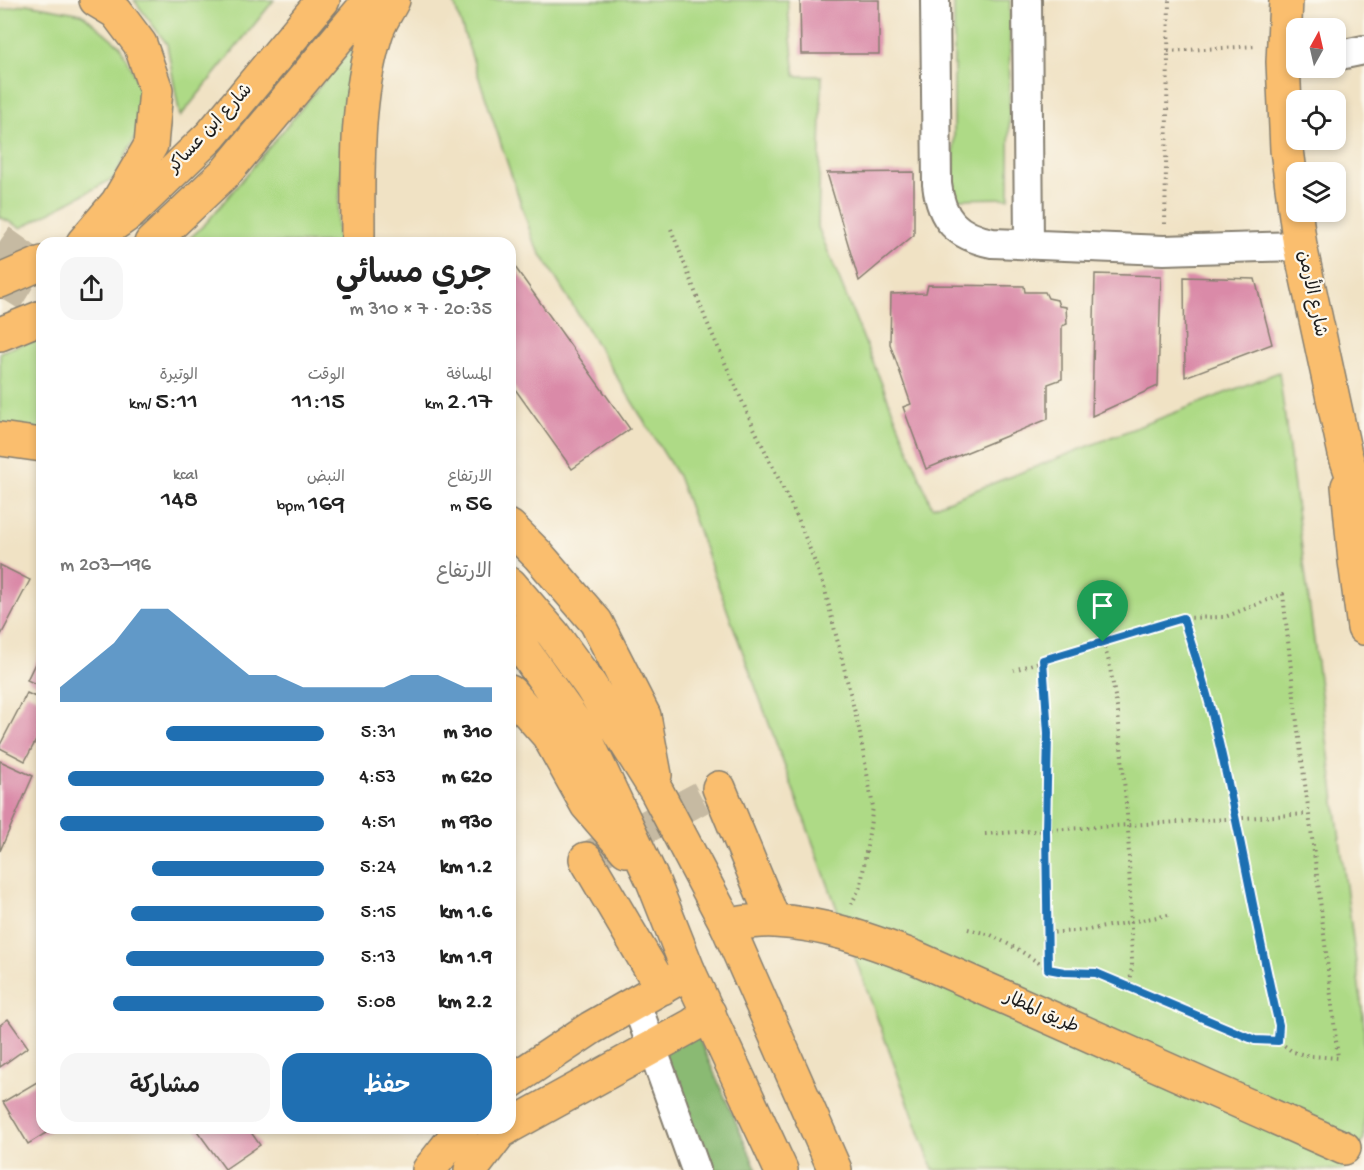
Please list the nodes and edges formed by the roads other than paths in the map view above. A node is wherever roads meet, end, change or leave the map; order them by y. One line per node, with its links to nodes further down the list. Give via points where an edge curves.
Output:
1 (96, 0): 12 (main road, via 116,12 141,44 156,90 151,145 117,203)
2 (322, 0): 13 (main road, شارع ابن عساكر, via 211,135 130,213)
3 (370, 0): 14 (main road, شارع ابن عساكر, via 226,172)
4 (393, 0): 15 (main road, via 375,35 364,85)
5 (935, 0): 16 (street, via 939,202 959,231 975,239)
6 (1027, 0): 16 (street)
7 (1286, 0): 8 (main road, شارع الأرمن)
8 (1286, 18)
9 (1364, 50): 10 (street)
10 (1346, 54)
11 (1287, 78): 17 (main road, شارع الأرمن, via 1287,150)
12 (90, 237)
13 (94, 237)
14 (157, 237)
15 (358, 237)
16 (1029, 244): 17 (street, via 1164,250)
17 (1300, 246): 24 (main road, شارع الأرمن)
18 (36, 266): 19 (main road)
19 (0, 281)
20 (36, 319): 21 (main road)
21 (0, 334)
22 (0, 439): 23 (main road)
23 (36, 443)
24 (1354, 460): 25 (main road, شارع الأرمن); 28 (main road, via 1355,561)
25 (1364, 511)
26 (516, 532): 32 (main road, via 596,622 644,716)
27 (516, 591): 32 (main road, via 578,668)
28 (1364, 628)
29 (516, 639): 34 (main road, via 585,737)
30 (516, 699): 34 (main road, via 548,735 587,805)
31 (719, 788): 35 (main road)
32 (657, 792): 36 (main road)
33 (586, 859): 37 (main road)
34 (652, 881): 37 (main road)
35 (774, 921): 36 (main road, طريق المطار); 44 (main road, طريق المطار, via 839,931 914,957)
36 (727, 924): 49 (main road)
37 (662, 988): 38 (main road); 39 (street); 40 (main road, via 591,1028)
38 (709, 1013): 39 (main road); 48 (main road)
39 (653, 1048): 41 (main road); 47 (street)
40 (516, 1078)
41 (516, 1123)
42 (457, 1134): 45 (main road)
43 (498, 1134): 46 (main road)
44 (1350, 1158)
45 (429, 1170)
46 (471, 1170)
47 (696, 1170)
48 (781, 1170)
49 (835, 1170)

